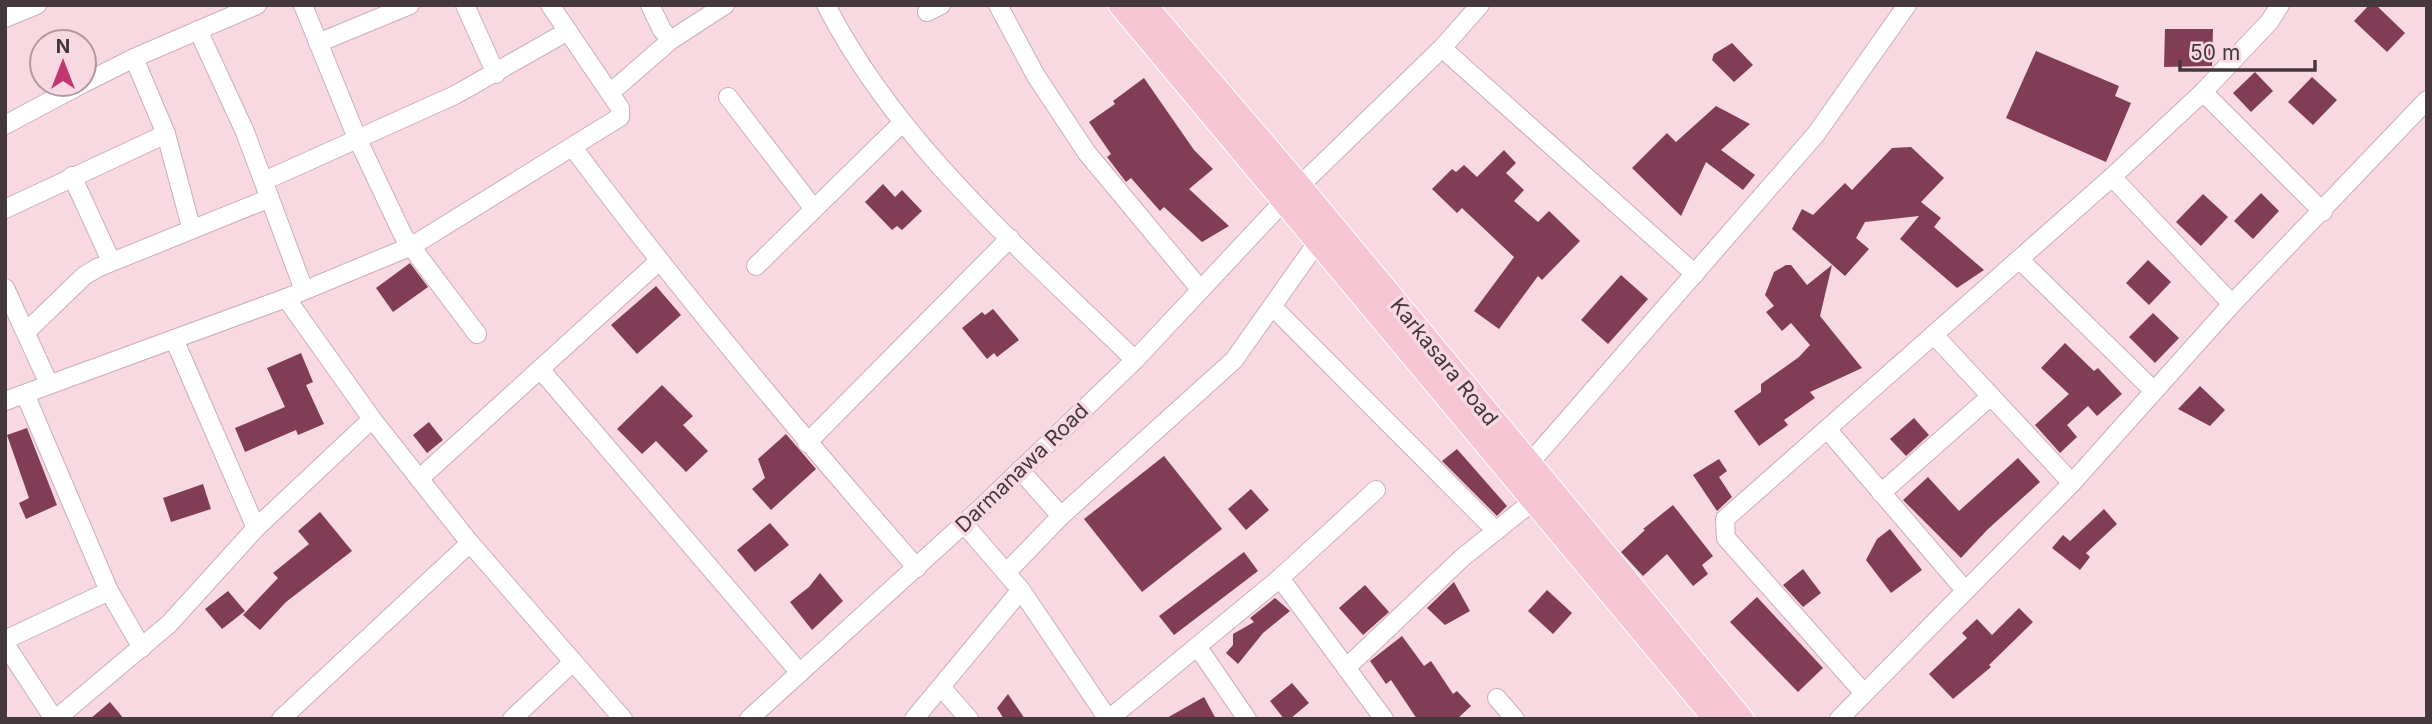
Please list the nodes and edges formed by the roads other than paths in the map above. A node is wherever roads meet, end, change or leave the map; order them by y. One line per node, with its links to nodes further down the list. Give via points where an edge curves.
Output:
1 (37, 5): 16 (street)
2 (257, 5): 17 (street)
3 (303, 5): 20 (street)
4 (410, 5): 20 (street)
5 (465, 5): 23 (street)
6 (550, 5): 18 (street)
7 (650, 5): 19 (street)
8 (725, 5): 19 (street)
9 (825, 5): 30 (street)
10 (998, 5): 53 (street, via 1036,76 1087,153)
11 (1120, 5): 39 (main road, Karkasara Road)
12 (1145, 5): 37 (main road, Karkasara Road)
13 (1480, 5): 21 (street, Darmanawa Road)
14 (1907, 5): 51 (street, via 1816,134)
15 (2280, 5): 25 (street)
16 (5, 18)
17 (198, 30): 22 (street); 38 (street)
18 (568, 31): 23 (street); 26 (street)
19 (671, 40): 26 (street)
20 (318, 43): 33 (street)
21 (1442, 48): 37 (street, Darmanawa Road); 51 (street)
22 (134, 58): 24 (street); 32 (street)
23 (496, 74): 33 (street)
24 (98, 76)
25 (2203, 92): 36 (street); 42 (street)
26 (610, 93): 34 (street, via 620,117)
27 (727, 97): 41 (street)
28 (56, 98): 31 (street)
29 (2427, 100): 42 (street)
30 (902, 124): 41 (street); 44 (street)
31 (5, 125)
32 (166, 134): 35 (street); 43 (street)
33 (357, 138): 38 (street); 46 (street)
34 (574, 149): 46 (street); 49 (street)
35 (72, 176): 40 (street); 48 (street)
36 (2112, 177): 47 (street); 56 (street)
37 (1300, 186): 39 (street, Darmanawa Road); 72 (main road, Karkasara Road)
38 (267, 189): 43 (street); 54 (street)
39 (1283, 203): 45 (main road, Karkasara Road); 53 (street, Darmanawa Road)
40 (5, 209)
41 (814, 209): 50 (street)
42 (2323, 212): 56 (street)
43 (191, 228): 48 (street)
44 (1010, 238): 62 (street); 71 (street)
45 (1316, 244): 57 (street); 78 (main road, Karkasara Road)
46 (412, 246): 54 (street); 59 (street)
47 (2020, 260): 60 (street); 65 (street)
48 (111, 261): 58 (street, via 84,276)
49 (658, 262): 63 (street); 71 (street)
50 (756, 266)
51 (1695, 274): 72 (street)
52 (5, 288): 58 (street)
53 (1200, 289): 62 (street, Darmanawa Road)
54 (304, 290): 55 (street)
55 (286, 298): 61 (street); 69 (street)
56 (2232, 304): 65 (street)
57 (1273, 307): 79 (street, via 1234,360); 82 (street)
58 (26, 332): 64 (street)
59 (477, 334)
60 (1934, 335): 67 (street); 70 (street)
61 (174, 339): 64 (street); 81 (street)
62 (1135, 359): 73 (street, Darmanawa Road)
63 (540, 369): 74 (street); 95 (street)
64 (49, 384): 66 (street)
65 (2154, 391): 75 (street)
66 (25, 394): 68 (street); 88 (street)
67 (1991, 396): 75 (street); 77 (street)
68 (5, 401)
69 (372, 419): 74 (street); 81 (street)
70 (1827, 429): 77 (street); 97 (street, via 1725,519 1724,529 1726,538)
71 (807, 443): 84 (street)
72 (1528, 465): 99 (main road, Karkasara Road)
73 (1020, 470): 79 (street); 80 (street, Darmanawa Road)
74 (419, 479): 83 (street)
75 (2072, 483): 87 (street)
76 (1376, 490): 86 (street)
77 (1881, 493): 87 (street)
78 (1532, 502): 82 (street); 99 (main road, Karkasara Road)
79 (1061, 516): 85 (street)
80 (964, 524): 84 (street, Darmanawa Road); 85 (street)
81 (256, 528): 92 (street)
82 (1496, 531): 94 (street, via 1461,558)
83 (470, 543): 93 (street); 101 (street)
84 (916, 568): 95 (street, Darmanawa Road)
85 (1006, 573): 89 (street)
86 (1280, 578): 91 (street); 94 (street)
87 (1964, 589): 97 (street)
88 (109, 590): 90 (street); 92 (street)
89 (1021, 590): 96 (street); 107 (street)
90 (5, 642): 100 (street)
91 (1197, 646): 107 (street); 108 (street)
92 (142, 648): 100 (street)
93 (573, 662): 102 (street); 103 (street)
94 (1346, 668): 109 (street)
95 (800, 673): 104 (street, Darmanawa Road)
96 (941, 687): 105 (street); 106 (street)
97 (1863, 692): 111 (street)
98 (1497, 698): 110 (street)
99 (1729, 716)
100 (55, 719)
101 (281, 719)
102 (512, 719)
103 (623, 719)
104 (749, 719)
105 (914, 719)
106 (969, 719)
107 (1109, 719)
108 (1247, 719)
109 (1384, 719)
110 (1515, 719)
111 (1839, 719)

